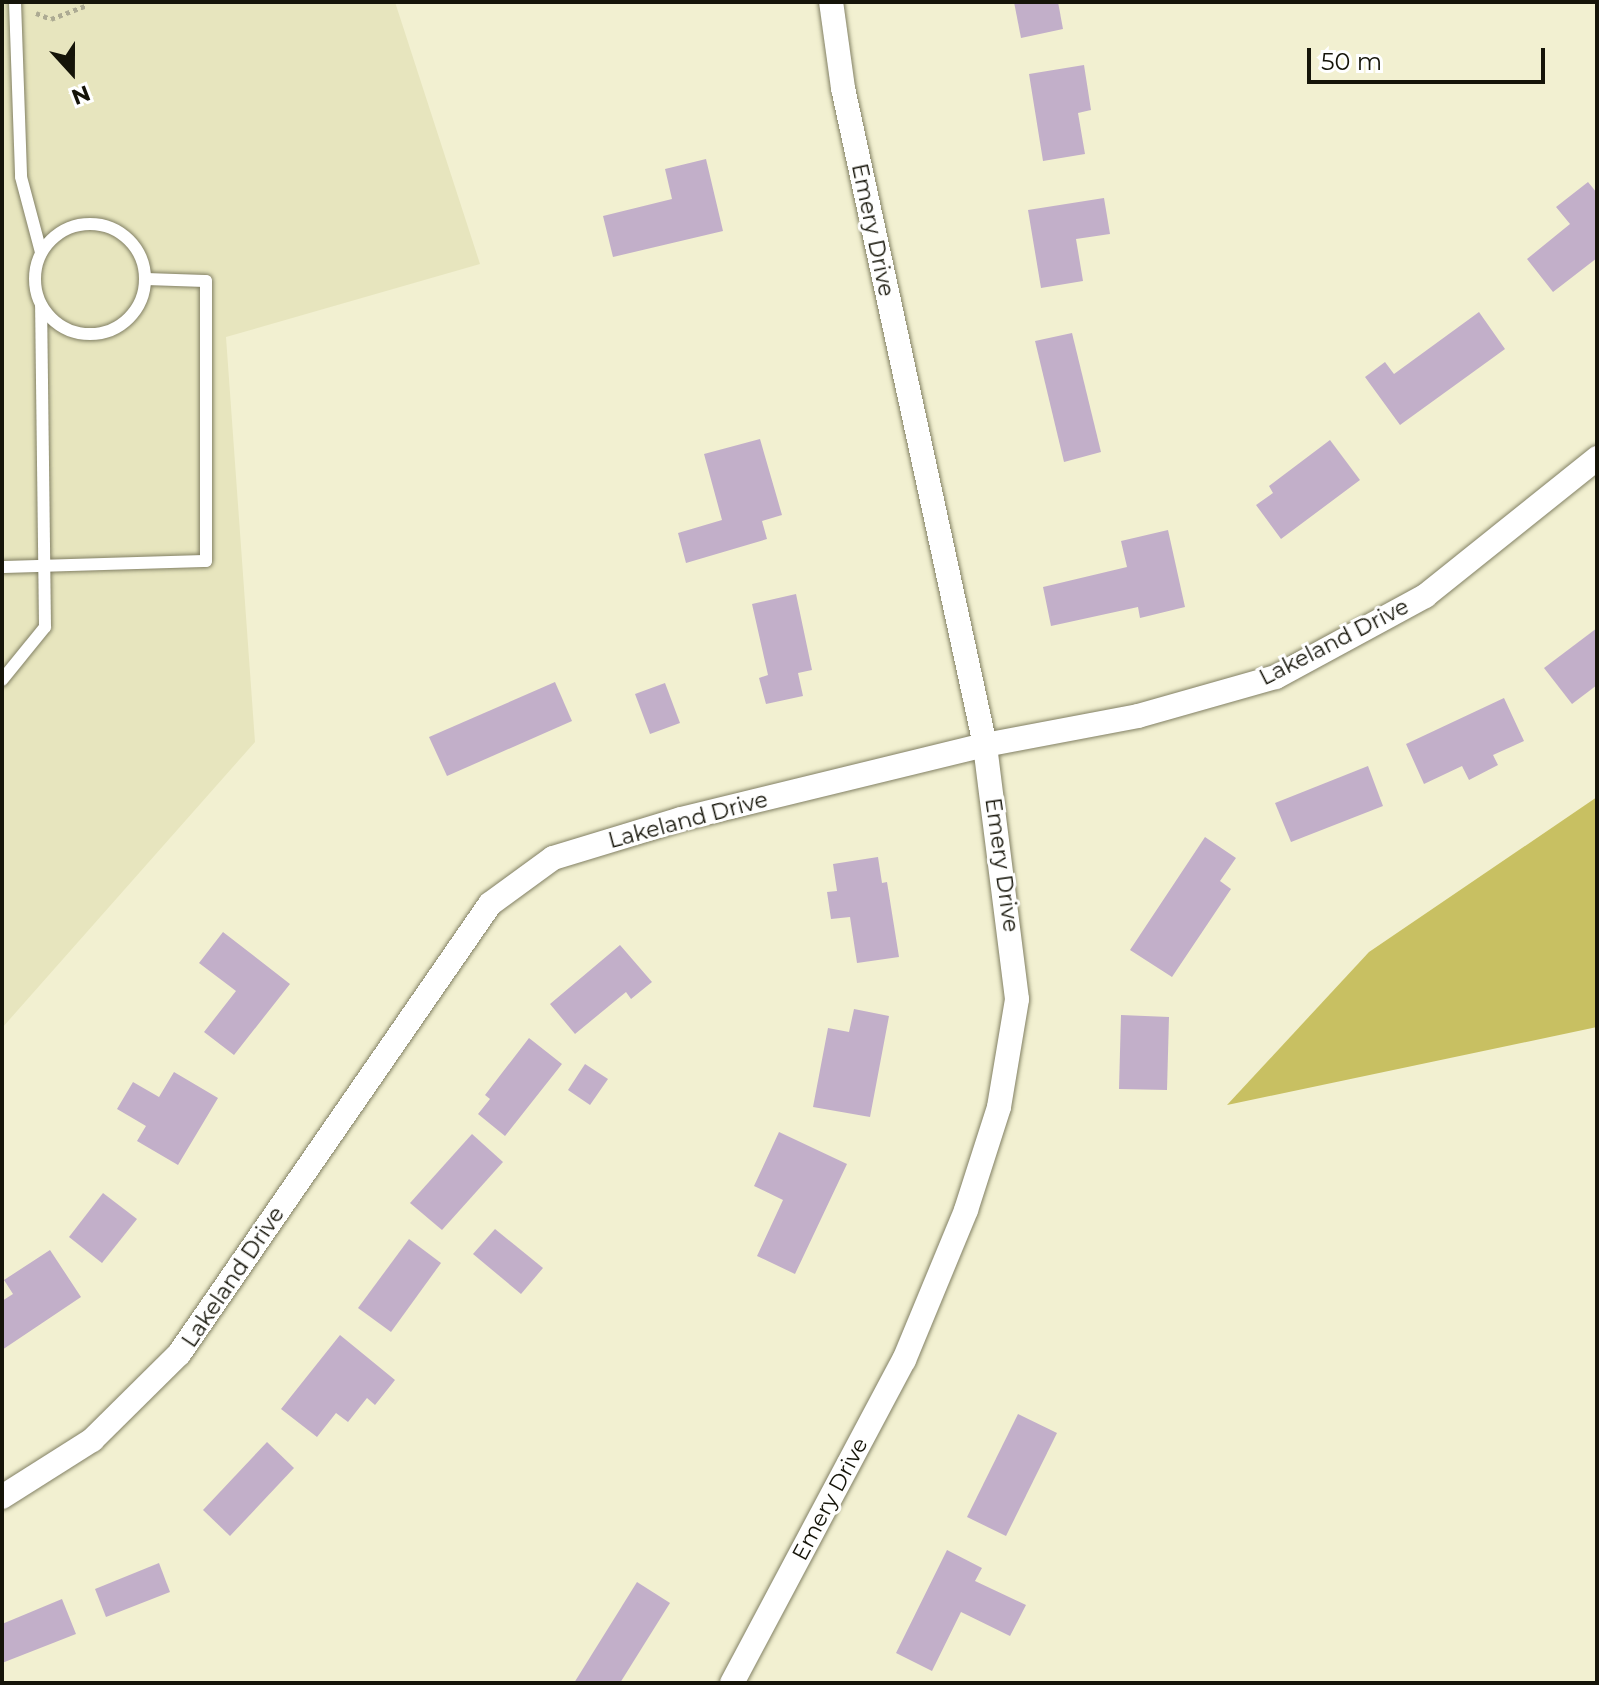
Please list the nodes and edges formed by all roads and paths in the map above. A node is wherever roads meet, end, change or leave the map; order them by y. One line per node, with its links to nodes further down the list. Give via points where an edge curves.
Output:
1 (15, 2): 5 (lane, via 21,177)
2 (31, 2): 4 (path, via 38,17 51,19)
3 (831, 2): 12 (street, Emery Drive, via 843,88)
4 (87, 5)
5 (41, 252): 6 (lane, via 68,228 104,225 134,245); 7 (lane, via 35,288)
6 (145, 279): 7 (lane, via 133,314 102,332 67,329); 9 (lane, via 206,281 206,561)
7 (41, 305): 9 (lane)
8 (1597, 458): 12 (street, Lakeland Drive, via 1425,596 1276,677 1138,716)
9 (44, 566): 10 (lane); 11 (lane, via 45,627)
10 (2, 567)
11 (2, 680)
12 (985, 745): 13 (street, Lakeland Drive, via 681,819 553,858 490,904 179,1354 92,1440); 14 (street, Emery Drive, via 1017,999 999,1107 966,1210 904,1360)
13 (2, 1497)
14 (732, 1683)

